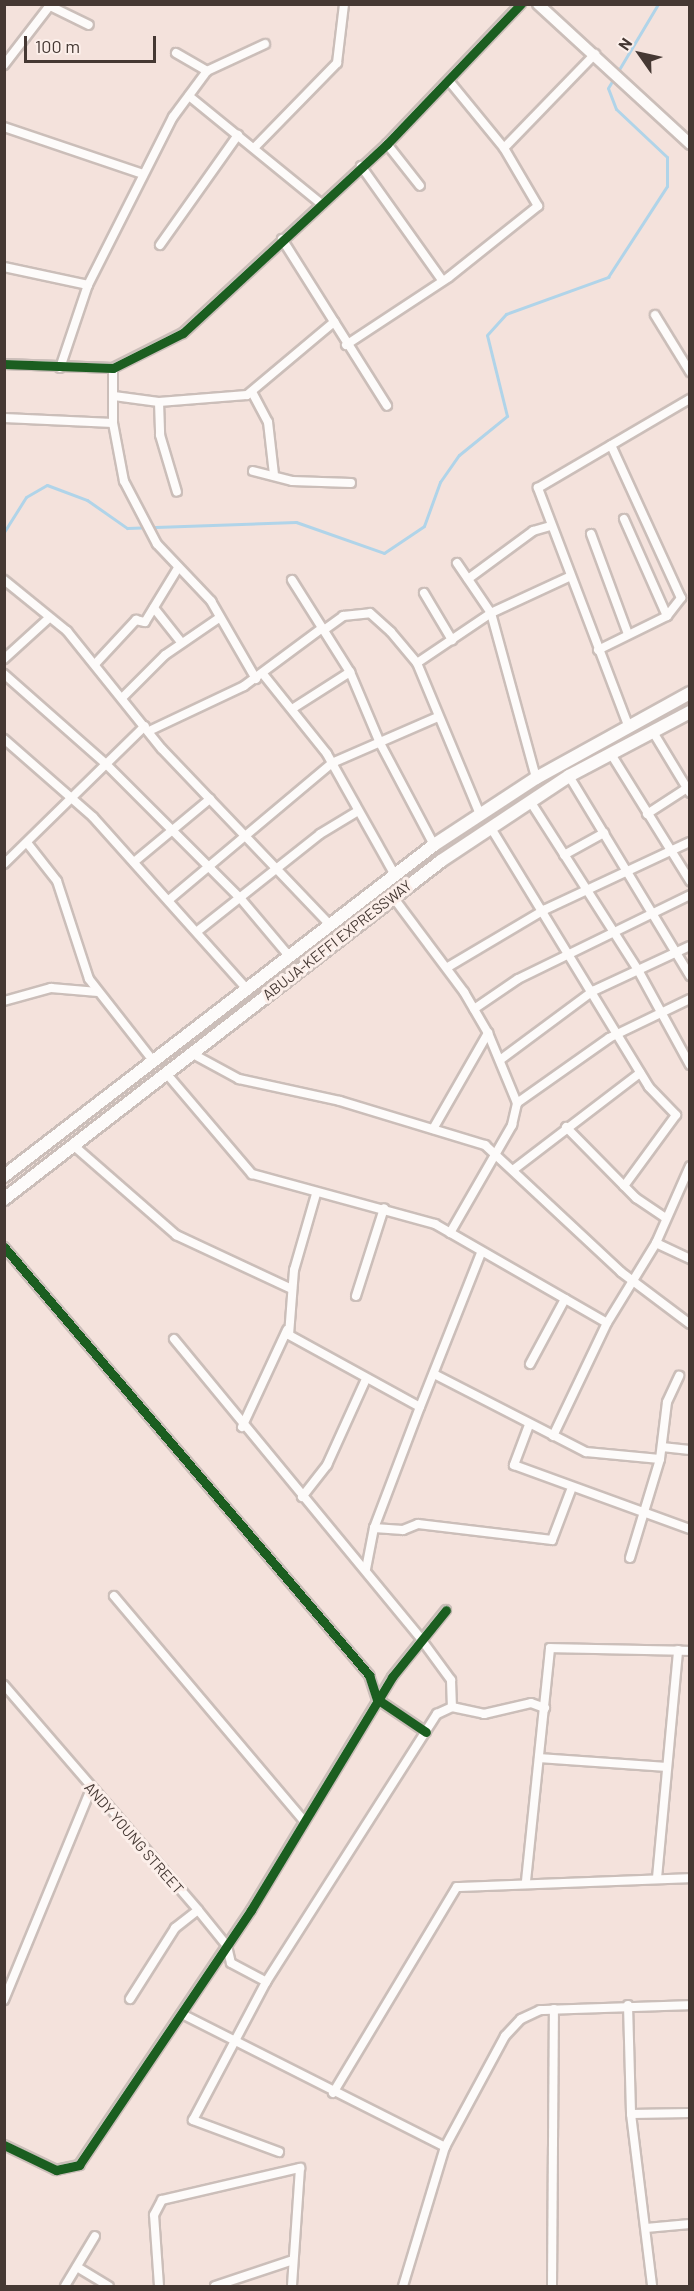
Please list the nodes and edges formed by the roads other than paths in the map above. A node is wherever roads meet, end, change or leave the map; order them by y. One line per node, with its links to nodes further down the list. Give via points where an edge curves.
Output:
1 (344, 4): 17 (street, via 337,63)
2 (521, 4): 11 (street)
3 (538, 4): 8 (main road)
4 (50, 5): 5 (street); 9 (street)
5 (89, 25)
6 (265, 44): 10 (street)
7 (176, 53): 10 (street)
8 (595, 54): 16 (main road); 18 (street)
9 (4, 65)
10 (207, 71): 12 (street)
11 (450, 82): 15 (street); 18 (street)
12 (189, 96): 14 (street); 20 (street)
13 (4, 127): 20 (street)
14 (238, 135): 17 (street); 24 (street)
15 (387, 144): 19 (street); 21 (street)
16 (690, 144)
17 (254, 148): 22 (street)
18 (504, 148): 26 (street, via 538,206)
19 (361, 166): 22 (street); 26 (street)
20 (143, 174): 27 (street)
21 (420, 186)
22 (319, 202): 23 (street)
23 (282, 239): 29 (street); 33 (street, via 183,333)
24 (160, 246)
25 (4, 267): 27 (street)
26 (442, 280): 30 (street)
27 (88, 285): 32 (street)
28 (655, 315): 34 (street)
29 (334, 322): 30 (street); 35 (street)
30 (346, 345): 39 (street)
31 (4, 364): 32 (street)
32 (60, 368): 33 (street)
33 (113, 368): 36 (street)
34 (690, 372)
35 (252, 392): 38 (street); 44 (street, via 268,422)
36 (114, 396): 38 (street); 41 (street)
37 (690, 399): 42 (street)
38 (159, 402): 46 (street, via 160,435)
39 (387, 406)
40 (4, 418): 41 (street)
41 (113, 423): 51 (street, via 124,482 157,544)
42 (611, 445): 48 (street, via 542,484 539,493); 59 (street, via 681,598)
43 (253, 471): 44 (street)
44 (274, 475): 45 (street)
45 (351, 483)
46 (177, 492)
47 (624, 519): 59 (street)
48 (551, 526): 52 (street); 53 (street, via 533,531)
49 (591, 534): 63 (street)
50 (457, 563): 53 (street)
51 (178, 568): 57 (street); 60 (street, via 210,601)
52 (569, 577): 58 (street); 66 (street)
53 (468, 579): 58 (street)
54 (4, 580): 61 (street)
55 (292, 580): 62 (street)
56 (424, 593): 64 (street)
57 (154, 608): 65 (street); 68 (street)
58 (491, 613): 64 (street); 87 (street)
59 (667, 616): 63 (street)
60 (219, 618): 65 (street); 72 (street)
61 (48, 619): 67 (street); 68 (street)
62 (323, 629): 69 (street, via 343,616 374,613); 70 (street); 72 (street)
63 (628, 634): 66 (street)
64 (452, 640): 69 (street)
65 (181, 642): 74 (street)
66 (598, 650): 78 (street)
67 (4, 659)
68 (96, 663): 74 (street)
69 (417, 663): 77 (street)
70 (350, 672): 75 (street); 82 (street)
71 (4, 674): 85 (street)
72 (260, 677): 75 (street); 79 (street)
73 (690, 693): 78 (highway, ABUJA-KEFFI EXPRESSWAY)
74 (123, 697): 79 (street)
75 (292, 709): 84 (street)
76 (690, 712): 80 (highway, ABUJA-KEFFI EXPRESSWAY)
77 (438, 717): 82 (street); 93 (street)
78 (628, 726): 87 (highway, ABUJA-KEFFI EXPRESSWAY)
79 (147, 729): 85 (street); 90 (street)
80 (653, 732): 83 (highway, ABUJA-KEFFI EXPRESSWAY); 88 (street)
81 (4, 739): 89 (street)
82 (380, 743): 84 (street); 101 (street)
83 (611, 754): 86 (highway, ABUJA-KEFFI EXPRESSWAY); 94 (street)
84 (332, 763): 92 (street); 96 (street)
85 (106, 764): 89 (street); 98 (street)
86 (569, 776): 91 (highway, ABUJA-KEFFI EXPRESSWAY); 97 (street)
87 (536, 778): 93 (highway, ABUJA-KEFFI EXPRESSWAY)
88 (688, 791): 94 (street)
89 (72, 798): 100 (street); 104 (street)
90 (210, 799): 96 (street); 98 (street)
91 (530, 801): 95 (highway, ABUJA-KEFFI EXPRESSWAY); 103 (street)
92 (358, 811): 107 (street); 109 (street)
93 (480, 814): 101 (highway, ABUJA-KEFFI EXPRESSWAY)
94 (647, 814): 102 (street)
95 (490, 828): 113 (highway, ABUJA-KEFFI EXPRESSWAY); 116 (street)
96 (243, 832): 106 (street); 107 (street)
97 (604, 833): 103 (street); 108 (street)
98 (171, 835): 104 (street); 106 (street)
99 (690, 842): 102 (street)
100 (28, 844): 105 (street); 130 (street, via 57,881 87,974)
101 (434, 845): 109 (highway, ABUJA-KEFFI EXPRESSWAY)
102 (673, 852): 108 (street); 110 (street)
103 (564, 855): 111 (street)
104 (134, 862): 114 (street)
105 (4, 864)
106 (203, 865): 114 (street); 115 (street)
107 (279, 868): 115 (street); 118 (street)
108 (627, 872): 111 (street); 117 (street)
109 (395, 875): 118 (highway, ABUJA-KEFFI EXPRESSWAY)
110 (690, 881)
111 (587, 891): 116 (street); 120 (street)
112 (690, 895): 117 (street)
113 (393, 897): 125 (street); 137 (highway, ABUJA-KEFFI EXPRESSWAY)
114 (170, 898): 119 (street)
115 (241, 899): 119 (street); 124 (street)
116 (544, 910): 122 (street); 125 (street)
117 (654, 911): 120 (street); 123 (street)
118 (330, 925): 124 (highway, ABUJA-KEFFI EXPRESSWAY)
119 (200, 930): 128 (street)
120 (613, 932): 122 (street); 126 (street)
121 (690, 946): 123 (street)
122 (571, 952): 129 (street); 133 (street)
123 (676, 953): 126 (street); 127 (street)
124 (290, 956): 128 (highway, ABUJA-KEFFI EXPRESSWAY)
125 (448, 967): 133 (street)
126 (638, 970): 129 (street); 134 (street)
127 (690, 976)
128 (247, 989): 139 (highway, ABUJA-KEFFI EXPRESSWAY)
129 (593, 991): 136 (street); 138 (street)
130 (98, 992): 132 (street, via 51,988); 139 (street)
131 (690, 999): 134 (street)
132 (4, 1001)
133 (474, 1009): 135 (street)
134 (661, 1015): 136 (street); 140 (street)
135 (488, 1033): 138 (street); 145 (street)
136 (617, 1035): 141 (street); 143 (street)
137 (192, 1053): 142 (highway, ABUJA-KEFFI EXPRESSWAY); 145 (street, via 239,1079)
138 (500, 1060): 143 (street)
139 (154, 1062): 150 (highway, ABUJA-KEFFI EXPRESSWAY)
140 (690, 1065)
141 (640, 1072): 144 (street); 151 (street, via 676,1115)
142 (166, 1073): 146 (highway, ABUJA-KEFFI EXPRESSWAY); 152 (street, via 244,1168)
143 (517, 1103): 147 (street, via 512,1125)
144 (566, 1127): 149 (street); 151 (street)
145 (433, 1129): 147 (street)
146 (73, 1145): 153 (highway, ABUJA-KEFFI EXPRESSWAY); 162 (street, via 176,1235)
147 (494, 1152): 149 (street); 156 (street)
148 (690, 1166): 155 (street)
149 (513, 1170): 161 (street)
150 (6, 1171)
151 (624, 1186): 155 (street)
152 (316, 1194): 154 (street); 162 (street)
153 (4, 1199)
154 (384, 1208): 156 (street); 163 (street)
155 (664, 1217): 157 (street)
156 (450, 1233): 159 (street)
157 (656, 1243): 160 (street); 161 (street)
158 (4, 1247): 193 (street, via 369,1675)
159 (481, 1253): 164 (street); 170 (street)
160 (690, 1259)
161 (634, 1282): 165 (street); 166 (street)
162 (292, 1289): 167 (street)
163 (356, 1296)
164 (565, 1299): 165 (street); 169 (street)
165 (607, 1323): 176 (street)
166 (690, 1324)
167 (287, 1330): 172 (street, via 292,1338); 175 (street)
168 (174, 1339): 175 (street)
169 (530, 1364)
170 (434, 1374): 173 (street); 174 (street)
171 (679, 1376): 177 (street, via 667,1402)
172 (366, 1379): 173 (street); 181 (street, via 327,1465)
173 (420, 1407): 183 (street)
174 (529, 1425): 176 (street); 180 (street, via 512,1463)
175 (242, 1427): 181 (street)
176 (553, 1436): 179 (street, via 586,1452)
177 (662, 1447): 178 (street); 179 (street)
178 (690, 1450)
179 (660, 1460): 182 (street)
180 (572, 1490): 182 (street); 183 (street, via 552,1540 418,1524 403,1530)
181 (302, 1497): 186 (street)
182 (645, 1515): 184 (street); 185 (street)
183 (374, 1528): 186 (street)
184 (690, 1529)
185 (630, 1558)
186 (366, 1569): 189 (street)
187 (114, 1596): 200 (street)
188 (446, 1610): 189 (street)
189 (421, 1639): 193 (street); 194 (street, via 451,1680)
190 (678, 1650): 191 (street); 195 (street, via 552,1647); 198 (street)
191 (690, 1651)
192 (4, 1685): 199 (street, ANDY YOUNG STREET)
193 (378, 1699): 196 (street); 200 (street)
194 (452, 1707): 195 (street, via 484,1714 531,1703); 196 (street, via 437,1714)
195 (545, 1708): 197 (street)
196 (426, 1732): 206 (street)
197 (539, 1758): 198 (street); 203 (street)
198 (667, 1767): 201 (street)
199 (91, 1789): 204 (street, ANDY YOUNG STREET); 207 (street)
200 (304, 1821): 205 (street)
201 (657, 1878): 202 (street); 203 (street)
202 (690, 1878)
203 (526, 1881): 214 (street, via 475,1882 452,1893)
204 (198, 1910): 205 (street, ANDY YOUNG STREET); 208 (street, via 175,1929)
205 (227, 1946): 206 (street, ANDY YOUNG STREET, via 231,1963); 212 (street)
206 (266, 1982): 213 (street)
207 (4, 2000)
208 (130, 2000)
209 (628, 2005): 210 (street); 211 (street); 216 (street)
210 (690, 2005)
211 (554, 2009): 218 (street, via 520,2019 505,2036); 231 (street)
212 (182, 2013): 213 (street); 217 (street, via 79,2165 56,2170)
213 (232, 2041): 214 (street); 219 (street, via 193,2120)
214 (333, 2093): 218 (street)
215 (690, 2113): 216 (street)
216 (631, 2114): 221 (street)
217 (4, 2145)
218 (445, 2147): 230 (street)
219 (279, 2152)
220 (690, 2224): 221 (street)
221 (646, 2229): 232 (street)
222 (95, 2236): 224 (street)
223 (293, 2260): 227 (street, via 300,2169 162,2200 154,2215); 228 (street); 229 (street)
224 (77, 2267): 225 (street); 226 (street)
225 (65, 2286)
226 (109, 2286)
227 (159, 2286)
228 (215, 2286)
229 (292, 2286)
230 (403, 2286)
231 (552, 2286)
232 (652, 2286)

